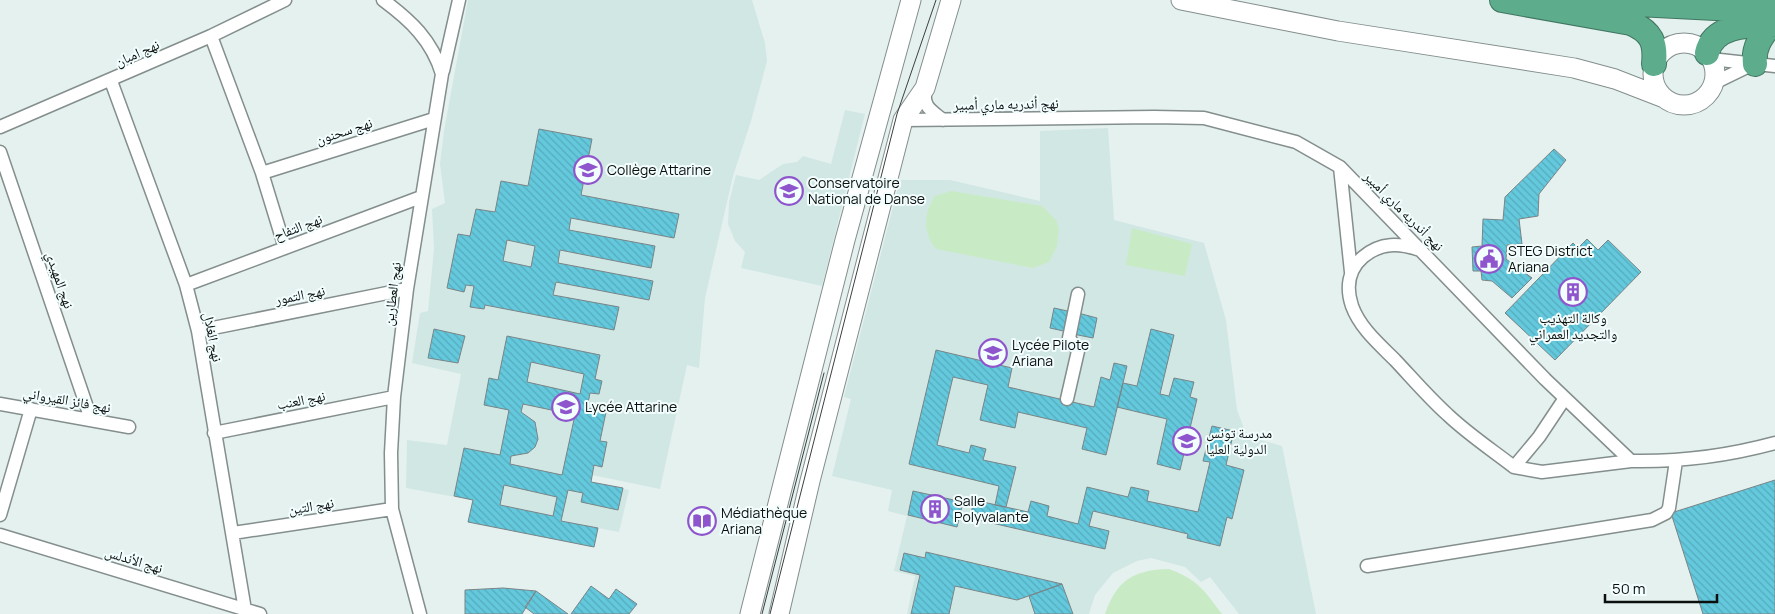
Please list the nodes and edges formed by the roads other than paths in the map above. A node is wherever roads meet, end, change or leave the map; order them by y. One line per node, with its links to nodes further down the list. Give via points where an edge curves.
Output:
1 (284, 0): 12 (street, نهج امبان)
2 (383, 0): 16 (street, via 408,18 427,40)
3 (459, 0): 16 (street, نهج العطارين)
4 (911, 0): 57 (street)
5 (951, 0): 11 (street)
6 (964, 0): 11 (street, via 952,13)
7 (1181, 0): 17 (street, via 1338,30 1574,68)
8 (1502, 0): 15 (highway, via 1638,26 1651,37 1655,48)
9 (1558, 0): 10 (highway)
10 (1774, 20): 13 (highway, via 1724,30 1712,40); 14 (highway, via 1758,42)
11 (940, 35): 20 (street)
12 (211, 36): 18 (street, نهج امبان); 28 (street)
13 (1709, 56): 14 (street); 15 (street, via 1693,44 1681,43 1669,46 1660,54); 19 (street, via 1715,71)
14 (1761, 64): 19 (street)
15 (1654, 67): 17 (street); 21 (street, via 1656,88)
16 (442, 74): 22 (street, نهج العطارين)
17 (1615, 79): 21 (street)
18 (111, 81): 25 (street, نهج امبان); 33 (street, نهج الغلال)
19 (1714, 83): 21 (street, via 1699,101 1687,105)
20 (924, 88): 23 (street); 24 (street, نهج أندريه ماري أمبير, via 924,101)
21 (1664, 98)
22 (434, 118): 28 (street, نهج سحنون); 29 (street, نهج العطارين)
23 (903, 120): 24 (street, نهج أندريه ماري أمبير); 58 (street, via 813,468)
24 (943, 120): 27 (street, نهج أندريه ماري أمبير, via 1204,118 1296,142)
25 (0, 128)
26 (0, 152): 42 (street, نهج المهيدي)
27 (1340, 166): 31 (street, نهج أندريه ماري أمبير); 32 (street)
28 (262, 173): 30 (street)
29 (420, 197): 30 (street, نهج التفاح); 34 (street, نهج العطارين)
30 (285, 248): 33 (street, نهج التفاح)
31 (1424, 252): 32 (street, via 1391,244 1363,257); 38 (street, نهج أندريه ماري أمبير)
32 (1351, 272): 48 (street, via 1348,288 1352,305 1368,332 1448,415)
33 (186, 285): 36 (street, نهج الغلال)
34 (407, 289): 36 (street, نهج التمور); 37 (street, نهج العطارين)
35 (1078, 294): 39 (street, via 1069,338 1078,351)
36 (198, 331): 44 (street, نهج الغلال)
37 (394, 397): 44 (street, نهج العنب); 49 (street, نهج العطارين)
38 (1565, 398): 46 (street, نهج أندريه ماري أمبير); 48 (street, via 1536,442)
39 (1067, 399)
40 (0, 404): 41 (street, نهج فائز القيرواني)
41 (31, 409): 42 (street, نهج فائز القيرواني); 50 (street)
42 (91, 419): 43 (street, نهج فائز القيرواني)
43 (129, 427)
44 (214, 434): 51 (street, نهج الغلال)
45 (1775, 443): 47 (street)
46 (1631, 461): 47 (street); 48 (street, via 1542,472)
47 (1676, 462): 53 (street, via 1669,508 1652,520)
48 (1514, 467)
49 (392, 509): 51 (street, نهج التين); 56 (street, نهج العطارين)
50 (0, 514)
51 (233, 533): 54 (street, نهج الغلال)
52 (0, 535): 54 (street, نهج الأندلس)
53 (1368, 566)
54 (245, 610): 55 (street, نهج الأندلس)
55 (260, 614)
56 (420, 614)
57 (750, 614)
58 (779, 614)

